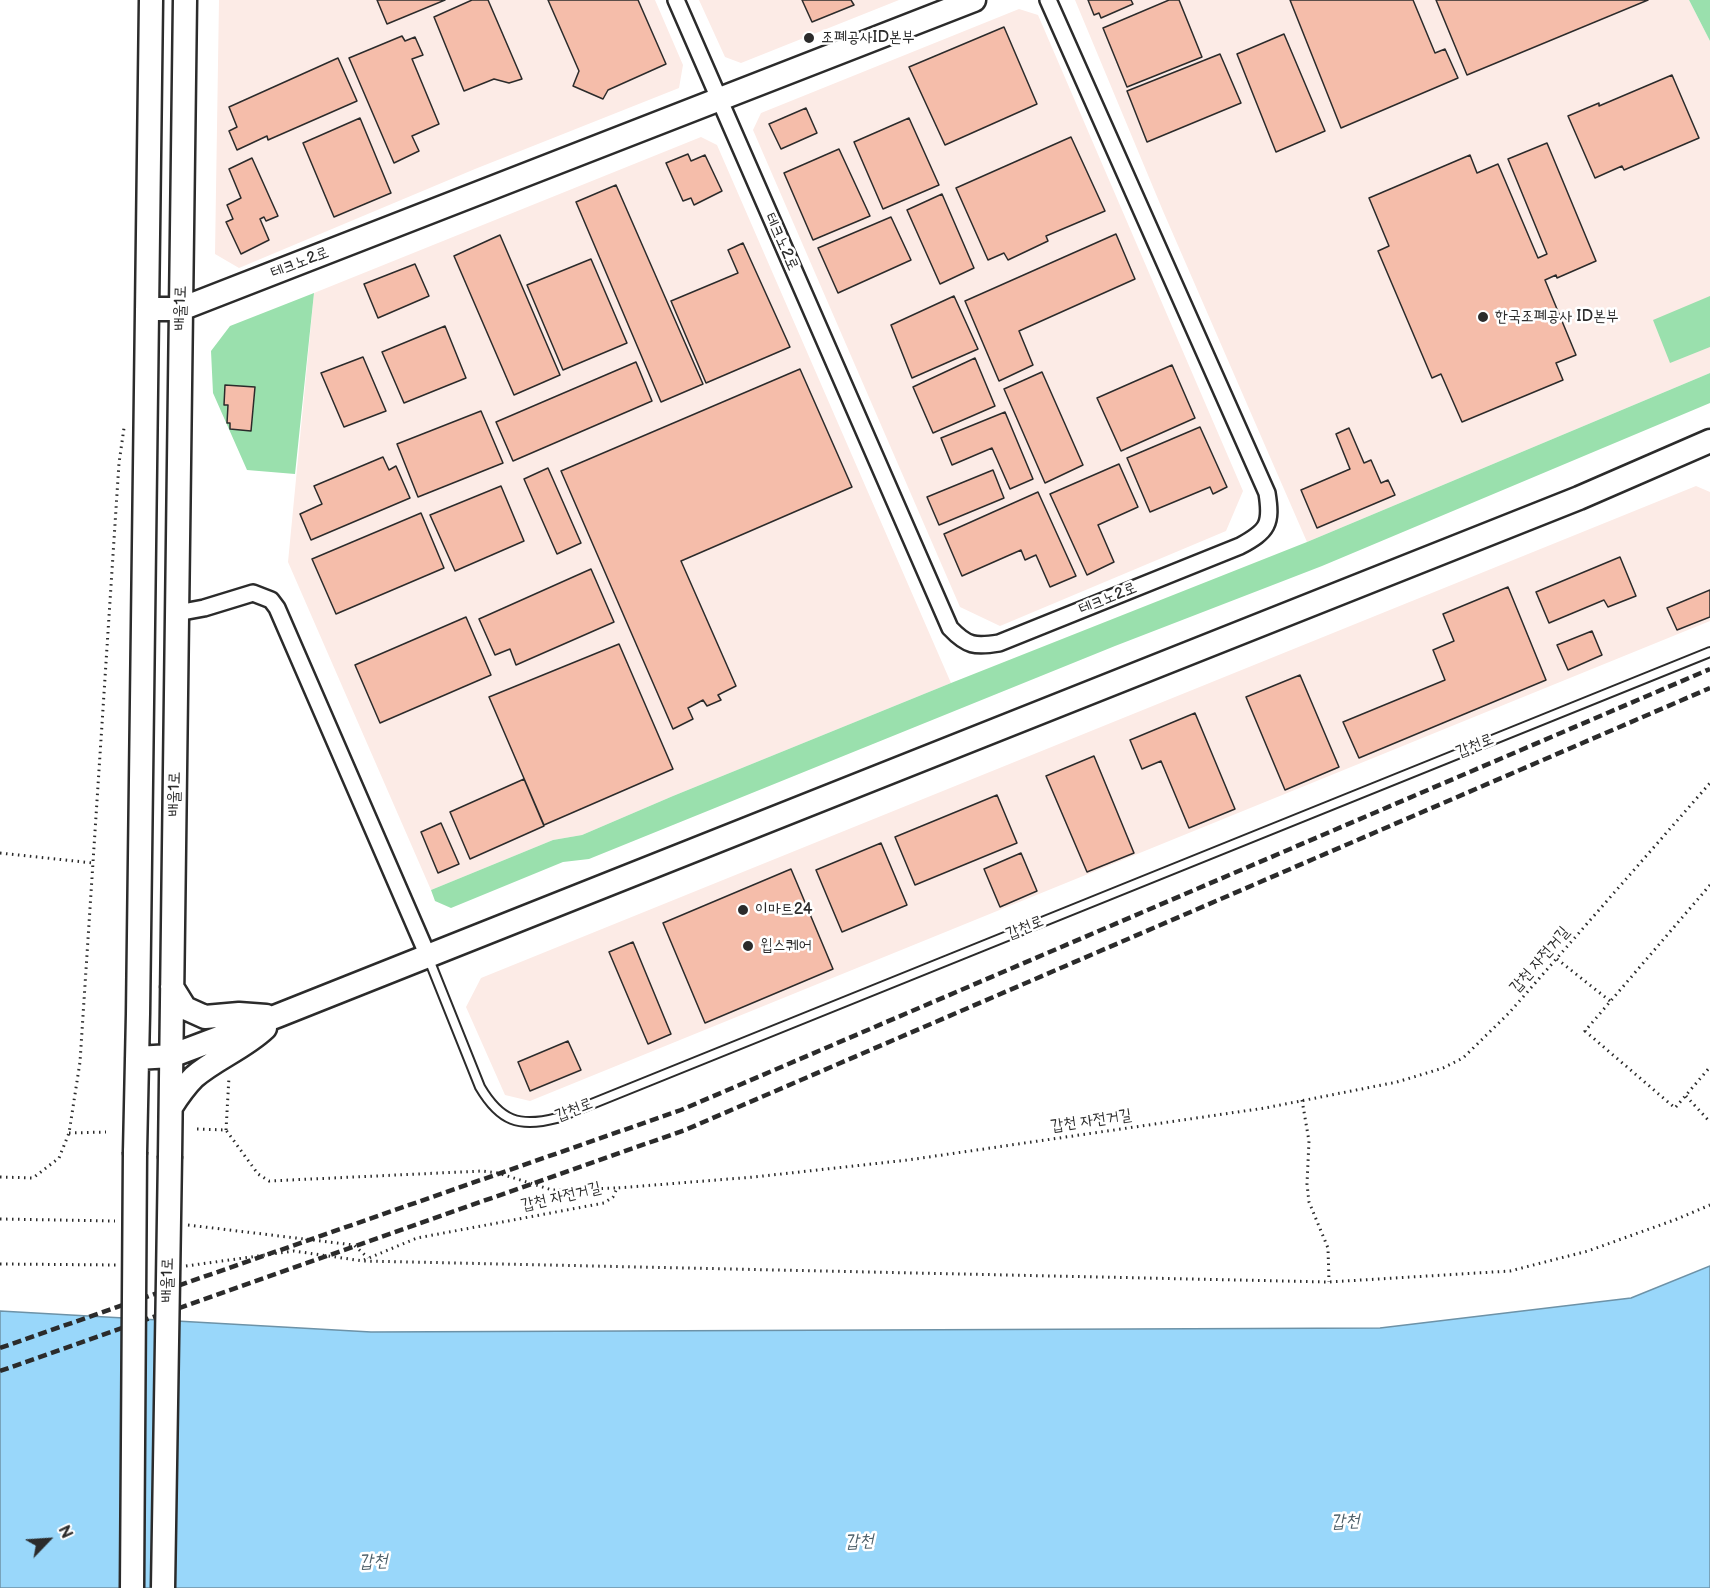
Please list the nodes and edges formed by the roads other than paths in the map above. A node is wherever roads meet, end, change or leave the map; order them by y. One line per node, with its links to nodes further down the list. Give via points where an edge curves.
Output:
1 (151, 0): 7 (main road, 배울1로)
2 (185, 0): 8 (main road, 배울1로)
3 (676, 0): 6 (street, 테크노2로)
4 (974, 0): 6 (main road, 테크노2로)
5 (1048, 0): 6 (street, 테크노2로, via 1268,493 1270,514 1256,537 1240,546 999,643 979,646 963,641 950,628)
6 (719, 100): 8 (main road, 테크노2로)
7 (147, 309): 8 (main road, 테크노2로); 16 (main road, 배울1로)
8 (181, 309): 10 (main road, 배울1로)
9 (1710, 441): 12 (main road, via 1579,498)
10 (177, 613): 12 (street, via 253,593 271,600 277,608); 13 (main road, 배울1로)
11 (1710, 652): 12 (lane, 갑천로, via 542,1122 513,1121 489,1103)
12 (428, 956): 14 (main road)
13 (172, 987): 14 (main road, via 185,1008 205,1017); 15 (main road, 배울1로)
14 (277, 1016): 15 (main road); 17 (main road, via 251,1041 195,1076)
15 (171, 1056): 16 (main road); 17 (main road, 배울1로)
16 (137, 1058): 18 (main road, 배울1로, bridge)
17 (171, 1107): 19 (main road, 배울1로, bridge)
18 (132, 1588)
19 (163, 1588)

